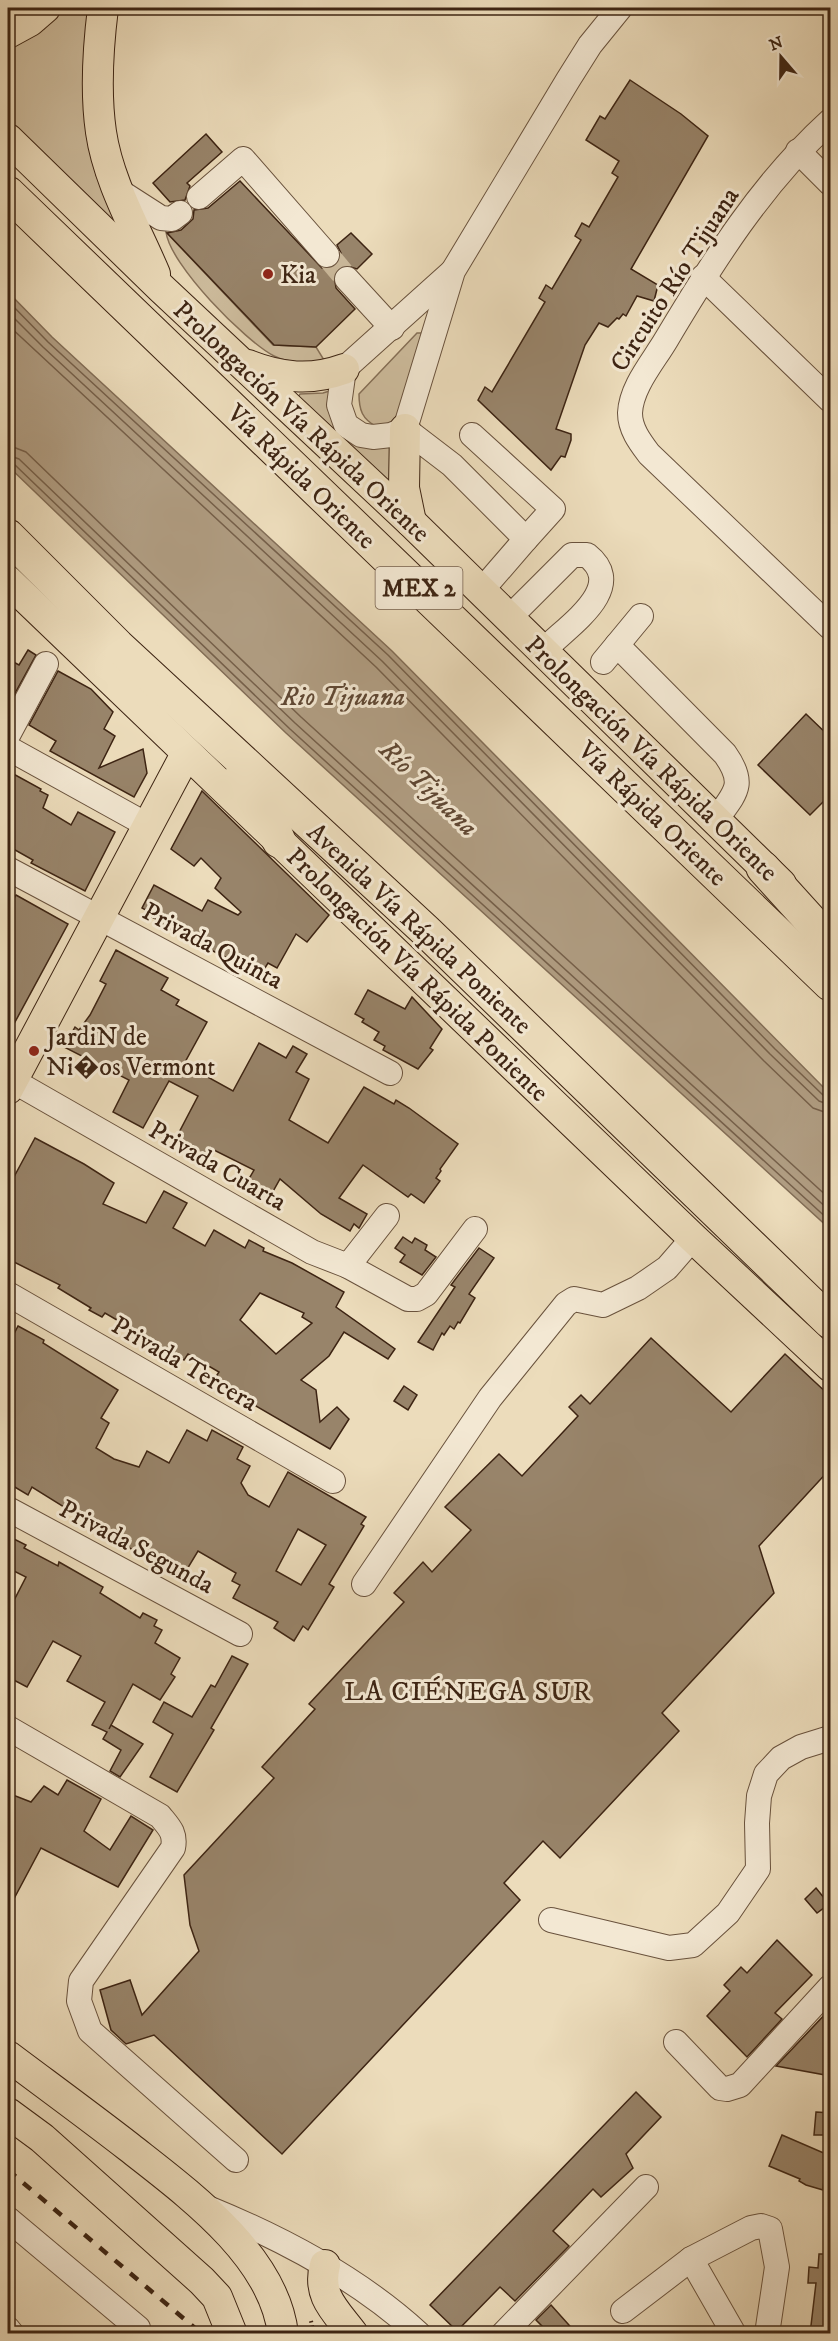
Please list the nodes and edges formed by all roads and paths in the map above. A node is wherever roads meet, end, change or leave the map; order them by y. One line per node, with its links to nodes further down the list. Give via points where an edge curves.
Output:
1 (45, 8): 4 (main road)
2 (104, 8): 9 (main road, via 98,68 101,131)
3 (620, 8): 16 (street, via 590,45)
4 (8, 33)
5 (831, 122): 7 (street, Circuito Río Tijuana)
6 (8, 139): 17 (main road, Prolongación Vía Rápida Oriente)
7 (798, 151): 8 (street); 14 (street, Circuito Río Tijuana, via 746,214)
8 (831, 183)
9 (119, 191): 12 (street, via 161,218 172,219); 17 (main road)
10 (8, 193): 46 (highway, Vía Rápida Oriente / MEX 2)
11 (199, 196): 13 (street, via 243,159)
12 (180, 213)
13 (327, 255)
14 (703, 277): 21 (street); 31 (street, Circuito Río Tijuana, via 636,389 630,414 634,431 649,454)
15 (347, 279): 18 (street)
16 (446, 283): 18 (street); 22 (street)
17 (161, 288): 19 (main road, Prolongación Vía Rápida Oriente)
18 (392, 328): 20 (street)
19 (239, 361): 20 (main road, via 289,377 324,376); 24 (main road, Prolongación Vía Rápida Oriente)
20 (344, 369): 22 (street, via 339,405 345,425 373,437)
21 (831, 400)
22 (405, 429): 24 (main road, via 404,488); 26 (street, via 452,465)
23 (472, 435): 26 (street, via 553,509)
24 (411, 522): 28 (main road, Prolongación Vía Rápida Oriente)
25 (8, 536): 32 (highway, Avenida Vía Rápida Poniente)
26 (526, 539): 28 (street)
27 (8, 581): 37 (main road, Prolongación Vía Rápida Poniente)
28 (481, 591): 30 (main road, Prolongación Vía Rápida Oriente)
29 (642, 616): 38 (street, via 610,654 725,754 735,769 738,779 731,799)
30 (509, 618): 33 (main road, Prolongación Vía Rápida Oriente); 33 (street, via 572,555 587,555 598,564 604,578 596,599)
31 (831, 627)
32 (118, 646): 40 (highway, via 139,680 266,812); 54 (highway, Avenida Vía Rápida Poniente, via 435,940)
33 (543, 651): 38 (main road, Prolongación Vía Rápida Oriente)
34 (46, 664): 35 (street)
35 (8, 735)
36 (8, 748): 39 (street)
37 (186, 754): 39 (main road); 40 (main road, Prolongación Vía Rápida Poniente)
38 (715, 821): 41 (main road, Prolongación Vía Rápida Oriente)
39 (147, 825): 43 (main road)
40 (279, 841): 51 (main road, Prolongación Vía Rápida Poniente)
41 (763, 868): 44 (main road, Prolongación Vía Rápida Oriente); 45 (highway)
42 (8, 869): 43 (street, Privada Quinta)
43 (99, 916): 47 (street, Privada Quinta); 48 (main road)
44 (831, 927)
45 (831, 942)
46 (831, 984)
47 (390, 1073)
48 (9, 1082): 52 (street, Privada Cuarta, via 312,1252)
49 (387, 1216): 52 (street)
50 (475, 1229): 52 (street, Privada Cuarta, via 426,1294 417,1299 408,1299)
51 (693, 1238): 55 (main road, Prolongación Vía Rápida Poniente); 58 (street, via 668,1268 638,1288 603,1305 574,1299 560,1310 490,1398)
52 (348, 1266)
53 (8, 1294): 56 (street, Privada Tercera)
54 (831, 1322)
55 (831, 1366)
56 (333, 1481)
57 (8, 1509): 59 (street, Privada Segunda)
58 (364, 1584)
59 (240, 1634)
60 (8, 1728): 67 (street, via 160,1816 172,1831 173,1848 81,1981 79,2001 90,2031)
61 (831, 1738): 62 (street, via 781,1758 766,1774 758,1814 758,1869 728,1913 693,1945 669,1948)
62 (551, 1920)
63 (831, 1987): 64 (street, via 740,2085 720,2088)
64 (676, 2042)
65 (8, 2056): 69 (main road)
66 (8, 2113): 77 (main road, via 42,2138 202,2281 217,2297)
67 (236, 2160)
68 (646, 2187): 81 (street)
69 (203, 2205): 72 (street, via 249,2224); 78 (main road, via 249,2259 273,2295)
70 (8, 2219): 74 (street)
71 (691, 2259): 73 (street); 82 (street); 83 (street, via 751,2228 770,2229 777,2267)
72 (325, 2265): 79 (main road, via 323,2290); 80 (street, via 360,2286)
73 (623, 2311)
74 (138, 2328)
75 (8, 2329): 76 (street)
76 (12, 2334)
77 (232, 2334)
78 (283, 2334)
79 (353, 2334)
80 (419, 2334)
81 (503, 2334)
82 (734, 2334)
83 (766, 2334)

